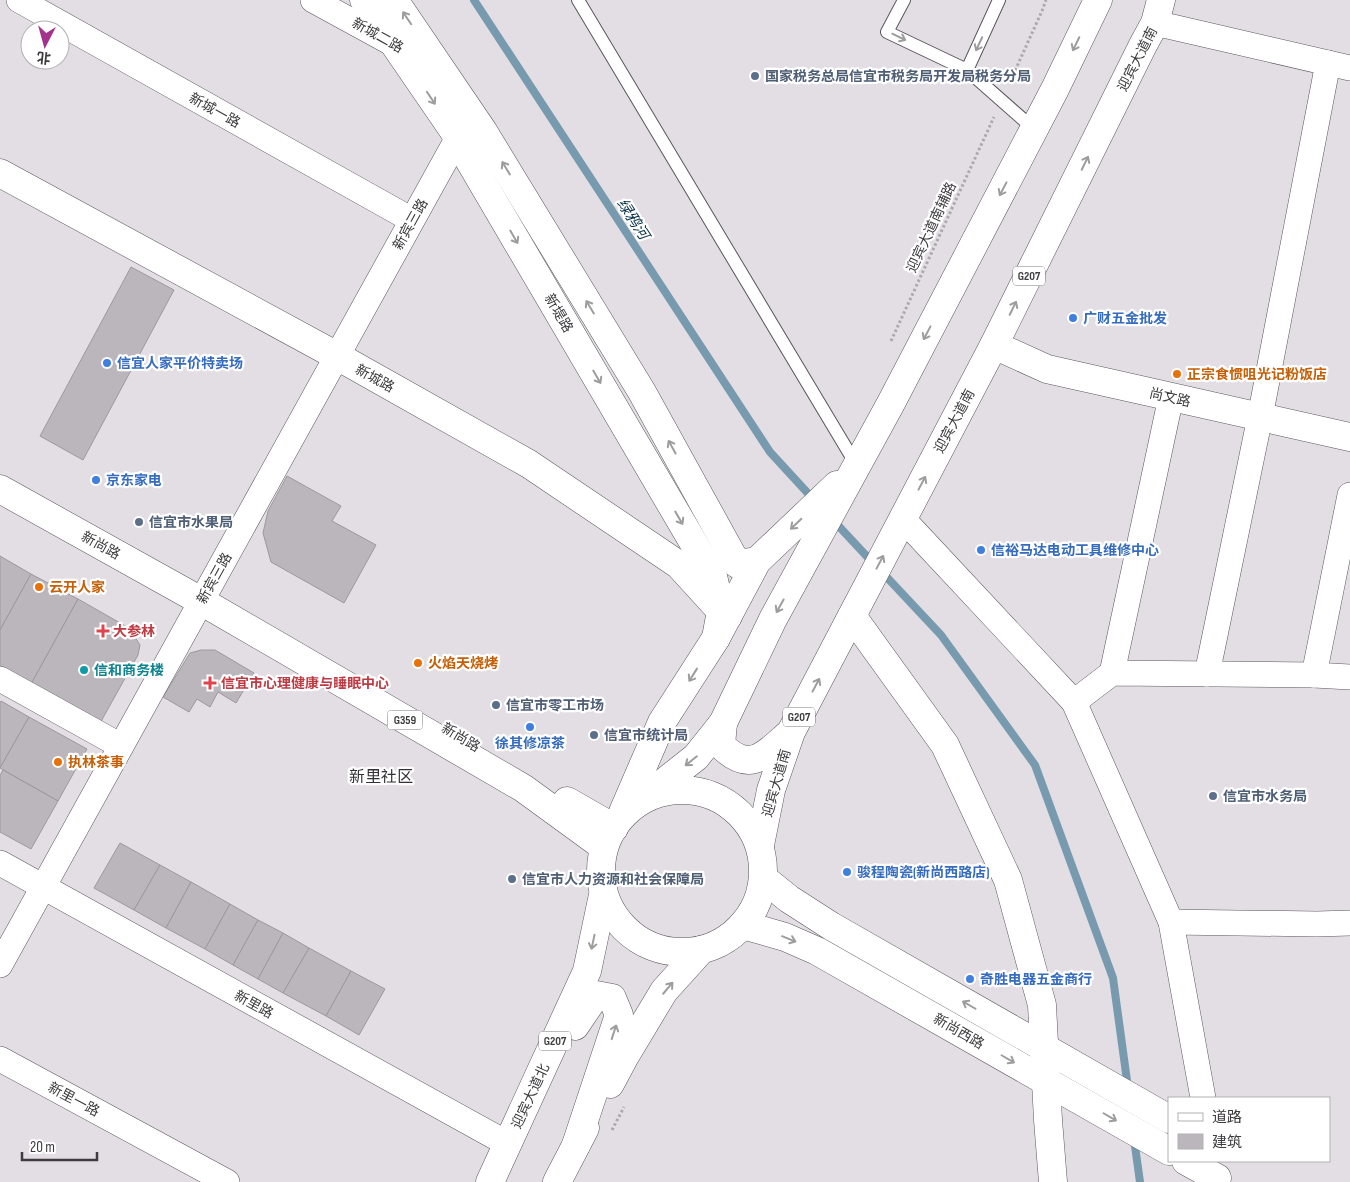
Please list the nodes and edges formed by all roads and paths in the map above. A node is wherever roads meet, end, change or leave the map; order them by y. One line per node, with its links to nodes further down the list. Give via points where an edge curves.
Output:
1 (19, 0): 21 (street, 新城一路)
2 (313, 0): 12 (street, 新城二路)
3 (364, 0): 12 (main road, 新堤路)
4 (394, 0): 15 (main road, one-way to 4)
5 (578, 0): 28 (lane)
6 (904, 0): 14 (lane, one-way to 14, via 887,32)
7 (1000, 0): 14 (lane, one-way to 14)
8 (1046, 0): 16 (path, 迎宾大道南辅路)
9 (1098, 0): 18 (main road, one-way to 18)
10 (1172, 0): 11 (main road, 迎宾大道南)
11 (1158, 12): 13 (street); 23 (main road, 迎宾大道南 / G207, one-way to 11)
12 (395, 45): 15 (street, 新城二路); 19 (main road, 新堤路, one-way to 19)
13 (1339, 65): 26 (street)
14 (967, 70): 16 (lane)
15 (442, 71): 17 (main road)
16 (1002, 100): 18 (lane); 22 (path, 迎宾大道南辅路)
17 (471, 113): 19 (street, 新宾三路); 32 (main road, one-way to 17, via 737,564 642,392)
18 (1034, 128): 28 (main road, one-way to 28)
19 (458, 137): 21 (street, 新宾三路); 35 (main road, 新堤路, one-way to 35, via 713,576)
20 (0, 173): 24 (main road, 新城路)
21 (412, 220): 24 (street, 新宾三路)
22 (891, 342)
23 (994, 346): 25 (main road, 尚文路, via 1047,369); 31 (main road, 迎宾大道南 / G207, one-way to 23)
24 (337, 356): 33 (street, 新宾三路); 35 (main road, 新城路, via 528,464 678,565)
25 (1171, 397): 26 (main road, 尚文路); 36 (street)
26 (1260, 417): 27 (main road, 尚文路); 37 (street)
27 (1350, 437)
28 (853, 472): 32 (main road, one-way to 32); 42 (main road, one-way to 42, via 773,619)
29 (0, 489): 33 (main road, 新尚路)
30 (1350, 495): 38 (street)
31 (901, 522): 34 (main road, 迎宾大道南 / G207, one-way to 31); 41 (street)
32 (766, 553): 35 (main road)
33 (201, 601): 44 (street, 新宾三路); 46 (main road, 新尚路 / G359, via 522,788)
34 (857, 607): 43 (main road, 迎宾大道南 / G207, one-way to 34); 57 (main road, via 945,744 1008,880 1042,1005)
35 (722, 622): 46 (main road, one-way to 46, via 662,722)
36 (1112, 673): 37 (street); 41 (street)
37 (1207, 674): 38 (street)
38 (1314, 675): 39 (street)
39 (1350, 677)
40 (0, 678): 44 (street)
41 (1074, 702): 52 (street)
42 (723, 723): 43 (main road, via 721,745 731,755 749,761 764,756); 45 (main road, one-way to 45, via 696,757)
43 (791, 732): 47 (main road, 迎宾大道南 / G207, via 771,790)
44 (121, 746): 50 (street, 新宾三路)
45 (644, 798): 46 (main road); 47 (main road, via 671,790 708,794 726,802 746,821)
46 (613, 830): 51 (main road, via 600,867)
47 (760, 845): 49 (main road)
48 (0, 863): 50 (street, 新里路)
49 (763, 878): 54 (main road, via 759,899); 57 (main road, 新尚西路, one-way to 49, via 831,926)
50 (43, 887): 56 (street, 新宾三路); 63 (street, 新里路)
51 (604, 895): 55 (main road, via 614,917 631,935 652,947 677,952); 60 (main road, 迎宾大道北 / G207, one-way to 60, via 587,971)
52 (1171, 922): 53 (street); 61 (street)
53 (1350, 922)
54 (743, 925): 55 (main road, via 726,940); 59 (main road, 新尚西路, one-way to 59, via 785,937 817,951)
55 (701, 950): 64 (main road, one-way to 55, via 664,991)
56 (0, 965)
57 (1044, 1048): 59 (main road); 62 (main road, 新尚西路)
58 (0, 1059): 67 (street, 新里一路)
59 (1057, 1087): 65 (main road, 新尚西路, one-way to 65); 69 (main road, via 1048,1120)
60 (534, 1088): 63 (main road, 迎宾大道北 / G207); 64 (main road, one-way to 60, via 619,1015 612,998 596,995)
61 (1203, 1097)
62 (1168, 1118)
63 (508, 1144): 68 (main road, 迎宾大道北 / G207)
64 (576, 1145): 66 (main road)
65 (1168, 1150)
66 (561, 1181)
67 (227, 1182)
68 (490, 1182)
69 (1053, 1182)

